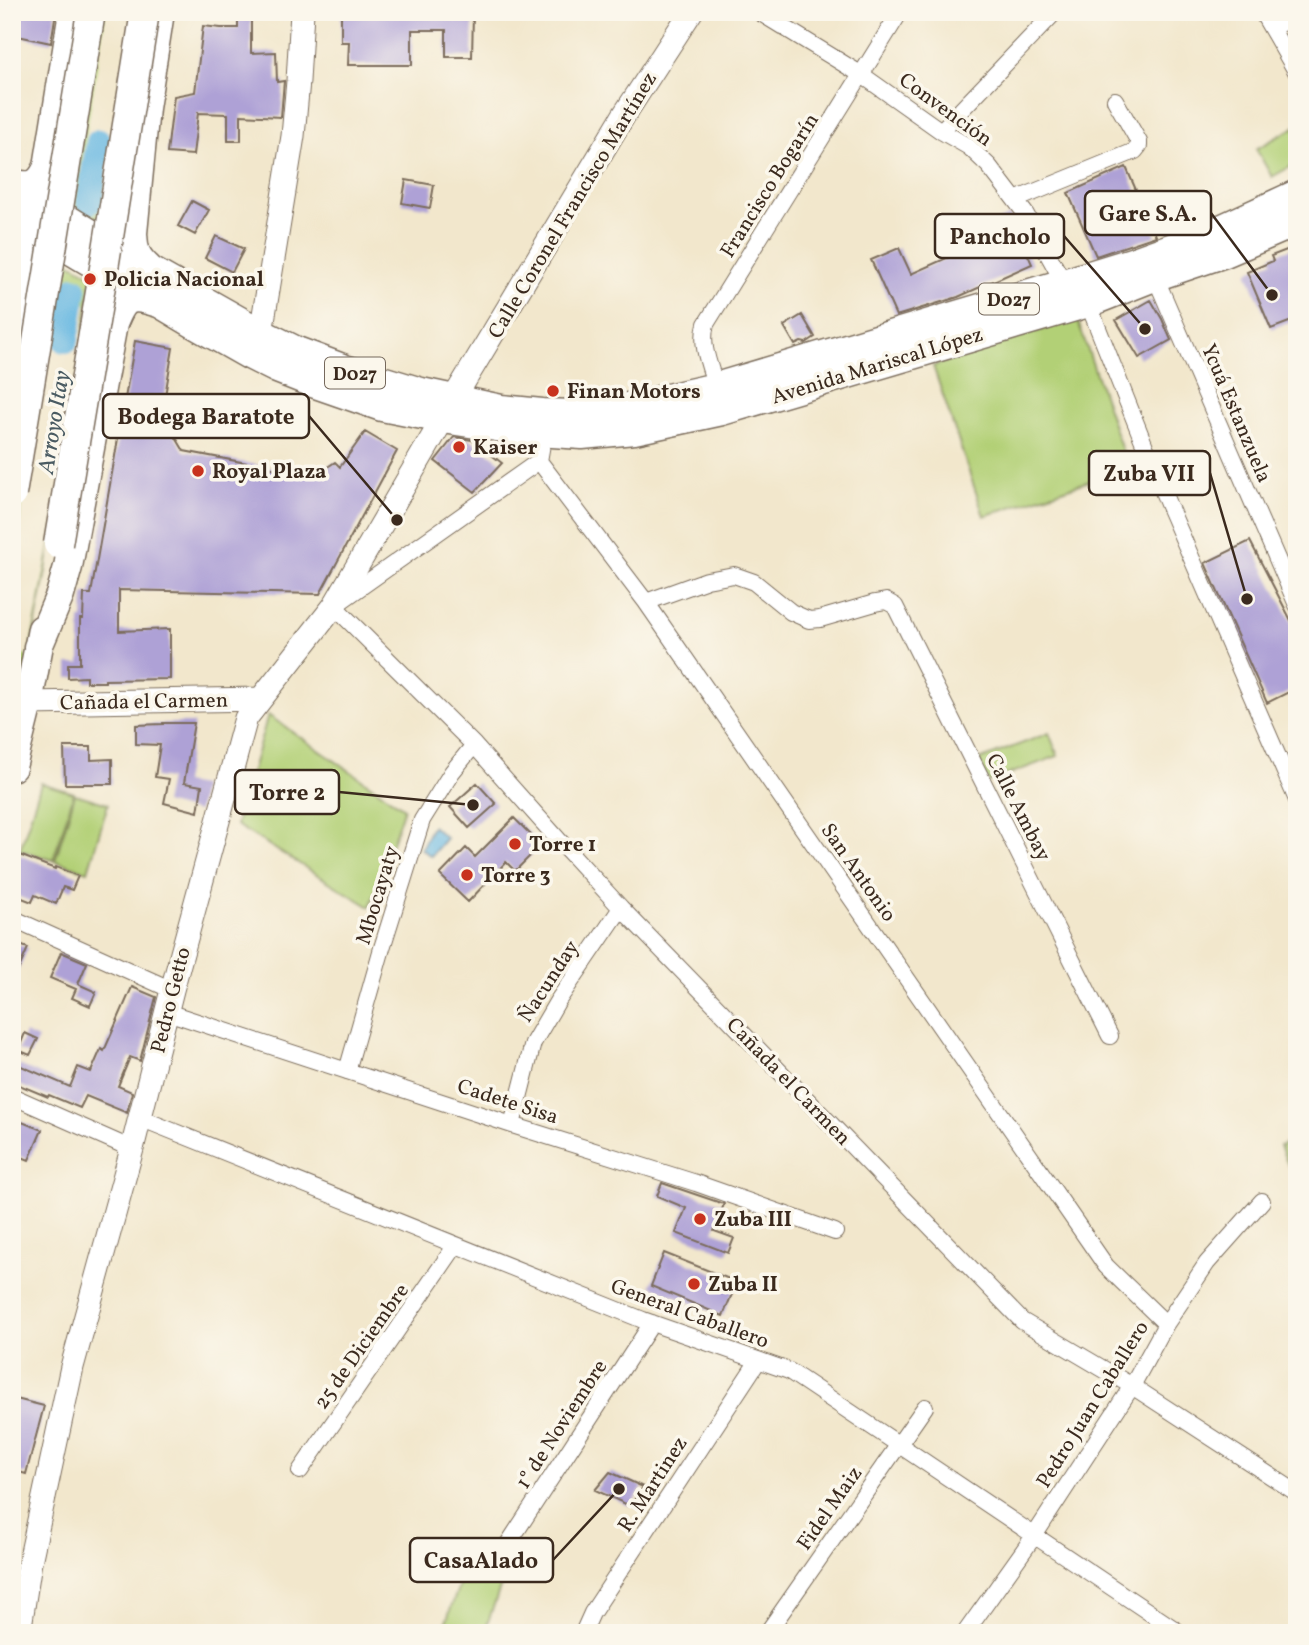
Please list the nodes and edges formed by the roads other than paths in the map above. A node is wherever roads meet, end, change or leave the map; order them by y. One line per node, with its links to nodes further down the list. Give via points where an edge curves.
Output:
1 (73, 12): 17 (highway, via 48,167 34,184)
2 (91, 12): 35 (highway, bridge)
3 (145, 12): 39 (highway, bridge)
4 (160, 12): 24 (highway, via 133,233 138,259)
5 (302, 12): 29 (street, via 293,136)
6 (691, 12): 32 (street, Calle Coronel Francisco Martínez)
7 (759, 12): 14 (street, Convención)
8 (900, 12): 14 (street, Francisco Bogarín)
9 (1055, 12): 16 (street)
10 (1262, 12): 12 (street)
11 (1297, 14): 12 (street)
12 (1272, 28): 13 (street)
13 (1297, 73)
14 (862, 75): 16 (street, Convención); 31 (street, Francisco Bogarín, via 706,324 704,345)
15 (1115, 100): 19 (street, via 1139,142 1135,151)
16 (941, 131): 19 (street, Convención, via 969,147)
17 (12, 184): 23 (highway)
18 (1297, 194): 26 (highway, Avenida Mariscal López / D027, via 1212,233)
19 (1015, 200): 26 (street, Convención)
20 (12, 215): 23 (highway)
21 (1297, 222): 25 (highway, Avenida Mariscal López / D027)
22 (12, 228): 30 (highway, via 27,262)
23 (91, 248): 24 (highway, D027); 27 (highway, D027)
24 (153, 272): 29 (highway, D027)
25 (1154, 277): 28 (highway, Avenida Mariscal López / D027); 38 (street, Ycuá Estanzuela)
26 (1064, 283): 31 (highway, Avenida Mariscal López / D027)
27 (159, 303): 32 (highway, D027, via 288,373 382,407); 39 (highway, via 131,299 120,308 113,324 68,567)
28 (1088, 303): 33 (highway, Avenida Mariscal López / D027, via 722,411 634,430); 44 (street, via 1168,504)
29 (261, 333): 32 (highway, D027, via 355,373 421,392)
30 (12, 374)
31 (716, 387): 32 (highway, Avenida Mariscal López / D027, via 610,411 575,414)
32 (448, 408): 33 (highway, Avenida Mariscal López / D027, via 490,427); 37 (street, Pedro Getto)
33 (544, 433): 34 (street)
34 (540, 461): 36 (street, San Antonio); 37 (street)
35 (12, 494)
36 (646, 602): 48 (street, Calle Ambay, via 734,575 754,582 808,620 886,601 895,606); 58 (street, San Antonio, via 1106,1266)
37 (334, 606): 40 (street, Pedro Getto); 42 (street, Cañada el Carmen)
38 (1297, 606)
39 (38, 647): 41 (highway)
40 (260, 699): 41 (street, Cañada el Carmen); 47 (street, Pedro Getto, via 246,718)
41 (28, 704): 43 (highway)
42 (474, 745): 45 (street, Cañada el Carmen); 49 (street, Mbocayaty, via 422,820)
43 (12, 766)
44 (1297, 800)
45 (621, 908): 52 (street, Ñacunday, via 533,1044); 60 (street, Cañada el Carmen, via 1022,1321)
46 (12, 918): 47 (street, Cadete Sisa)
47 (170, 1001): 49 (street, Cadete Sisa); 51 (street, Pedro Getto)
48 (1110, 1036)
49 (347, 1071): 52 (street, Cadete Sisa)
50 (12, 1096): 53 (street)
51 (140, 1118): 53 (street, Pedro Getto); 56 (street, General Caballero)
52 (512, 1125): 55 (street, Cadete Sisa)
53 (132, 1149): 68 (street, Pedro Getto, via 72,1367)
54 (1262, 1201): 58 (street, Pedro Juan Caballero, via 1208,1263)
55 (835, 1232)
56 (456, 1245): 57 (street, General Caballero); 63 (street, 25 de Diciembre)
57 (652, 1323): 59 (street, General Caballero); 66 (street, 1° de Noviembre)
58 (1166, 1324): 60 (street, Pedro Juan Caballero)
59 (758, 1361): 62 (street, General Caballero, via 789,1371); 69 (street, R. Martinez)
60 (1132, 1386): 64 (street, Cañada el Carmen); 65 (street, Pedro Juan Caballero)
61 (925, 1407): 62 (street, Fidel Maiz)
62 (899, 1444): 65 (street, General Caballero); 70 (street, Fidel Maiz)
63 (300, 1471)
64 (1297, 1493)
65 (1034, 1536): 67 (street, General Caballero); 71 (street, Pedro Juan Caballero)
66 (506, 1547)
67 (1169, 1630)
68 (19, 1633)
69 (583, 1633)
70 (767, 1633)
71 (965, 1633)

